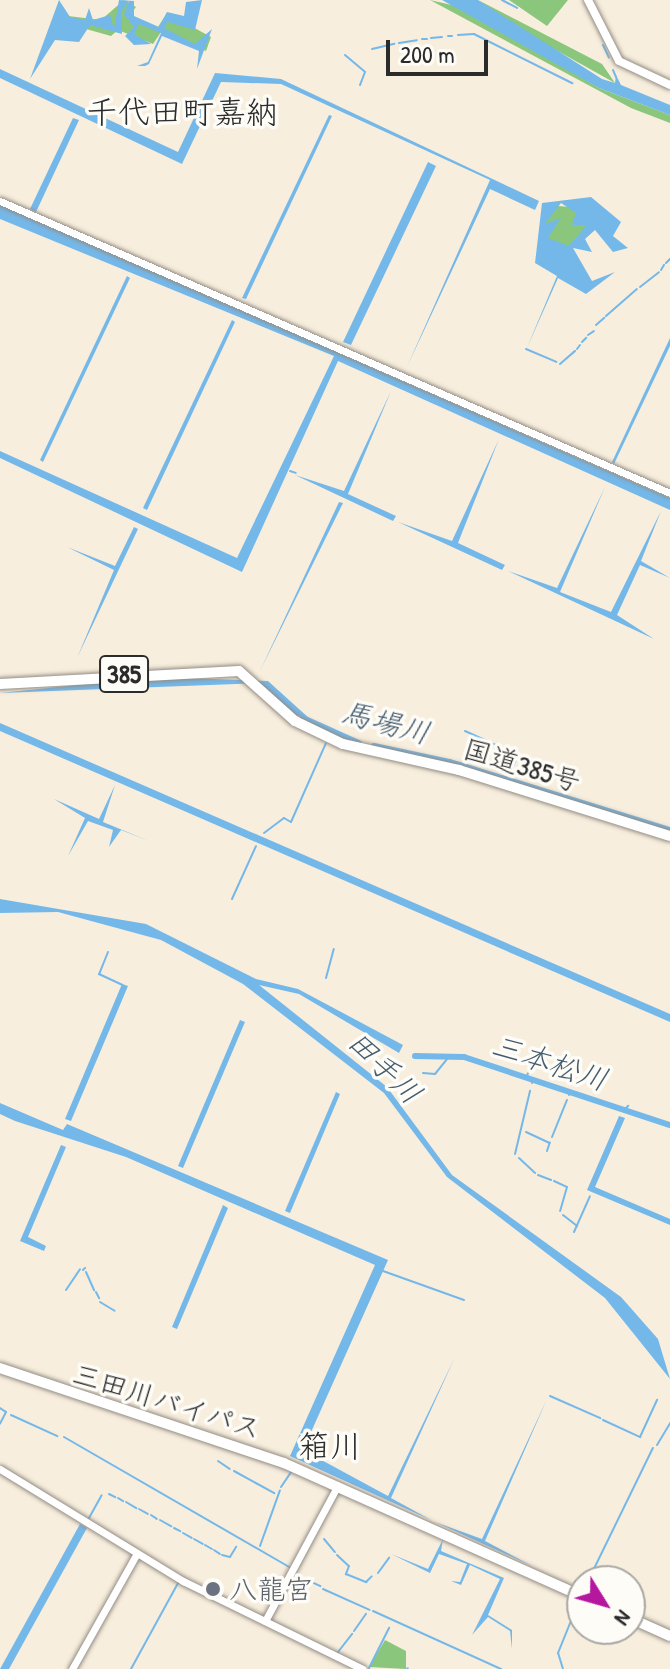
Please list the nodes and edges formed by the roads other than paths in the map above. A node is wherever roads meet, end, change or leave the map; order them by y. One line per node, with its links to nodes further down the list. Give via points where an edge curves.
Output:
1 (588, 0): 2 (main road, via 619,61)
2 (670, 85)
3 (0, 201): 4 (street)
4 (670, 493)
5 (0, 684): 6 (highway, 国道385号 / 385, via 228,670 248,676 295,721 343,744 459,770)
6 (670, 836)
7 (0, 1368): 9 (highway, 三田川バイパス)
8 (0, 1469): 10 (street)
9 (338, 1485): 11 (highway, 三田川バイパス); 12 (street)
10 (137, 1553): 12 (street); 15 (street)
11 (566, 1589)
12 (265, 1621): 16 (street)
13 (646, 1625): 14 (highway)
14 (670, 1636)
15 (72, 1669)
16 (363, 1669)

